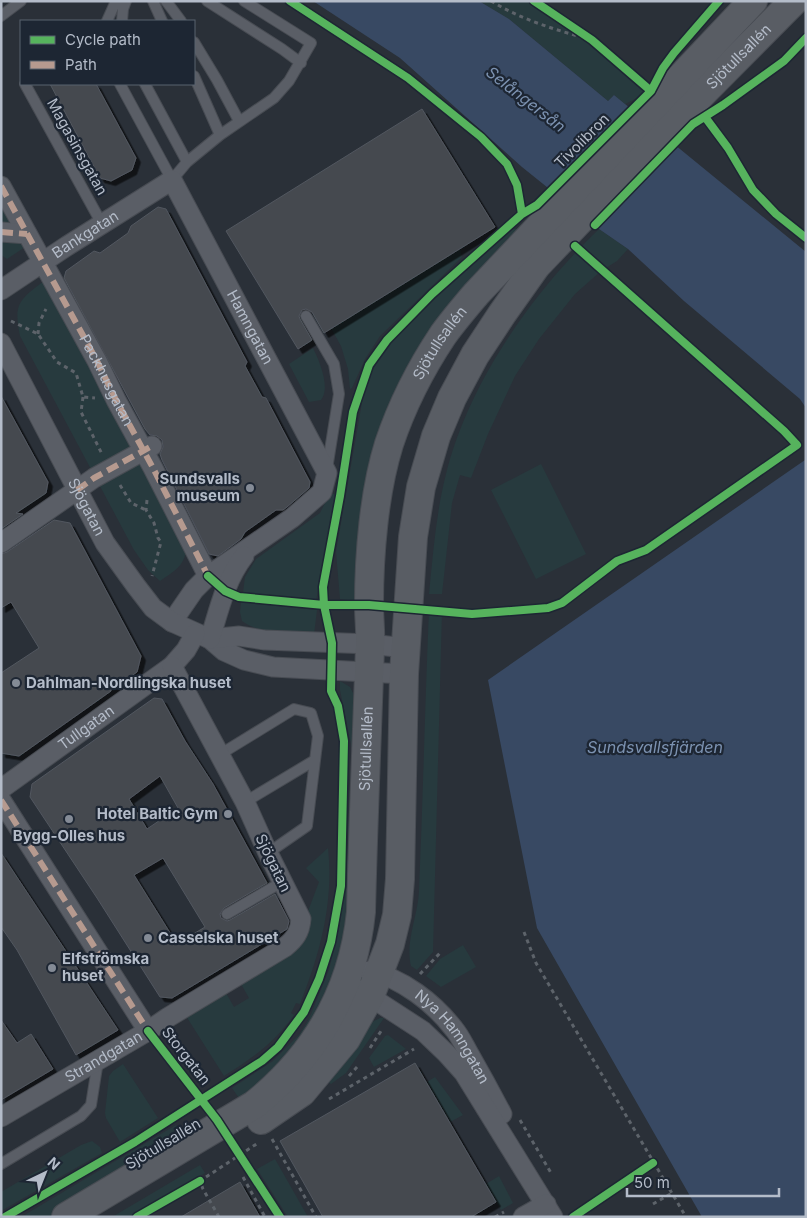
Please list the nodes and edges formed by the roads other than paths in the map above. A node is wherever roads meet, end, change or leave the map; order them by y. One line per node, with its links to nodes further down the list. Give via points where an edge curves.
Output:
1 (21, 1): 10 (lane)
2 (116, 1): 11 (lane)
3 (126, 1): 12 (lane)
4 (153, 1): 13 (lane)
5 (166, 1): 14 (lane)
6 (207, 1): 16 (lane)
7 (244, 1): 16 (lane, via 311,43)
8 (753, 1): 22 (main road, Sjötullsallén)
9 (794, 1): 22 (main road, Sjötullsallén)
10 (1, 16)
11 (107, 20)
12 (122, 20)
13 (162, 20)
14 (179, 20)
15 (195, 44): 21 (lane)
16 (301, 63): 21 (lane, via 274,98)
17 (195, 78): 23 (lane)
18 (26, 85): 28 (lane, Magasinsgatan)
19 (121, 85): 25 (lane, Hamngatan)
20 (146, 85): 24 (lane)
21 (239, 122): 23 (lane)
22 (653, 127): 27 (main road)
23 (220, 135): 24 (lane)
24 (187, 162): 25 (lane)
25 (172, 180): 28 (street, Bankgatan); 36 (street, Hamngatan)
26 (1, 186): 30 (street, Packhusgatan)
27 (573, 208): 43 (main road, Sjötullsallén, via 476,294 444,334 404,406 389,445 378,492 372,540); 44 (main road, Sjötullsallén, via 475,355 436,436 421,487 413,537)
28 (102, 224): 31 (street, Bankgatan)
29 (1, 232): 30 (street)
30 (27, 234): 31 (street, Packhusgatan)
31 (42, 263): 32 (street, Bankgatan); 35 (street, Packhusgatan)
32 (1, 290)
33 (306, 316): 36 (lane, via 334,364 339,394)
34 (1, 343): 37 (street, Sjögatan)
35 (148, 448): 37 (street); 40 (street, Packhusgatan)
36 (327, 473): 39 (street, via 322,492)
37 (77, 490): 38 (street); 41 (street, Sjögatan, via 105,543 154,608)
38 (1, 543)
39 (249, 549): 40 (street); 42 (street, via 234,569)
40 (208, 576): 41 (street)
41 (172, 622): 42 (street, Sjögatan)
42 (202, 636): 43 (street); 45 (street); 46 (street, Sjögatan, via 244,660 272,667)
43 (370, 644): 44 (street); 46 (main road, Sjötullsallén)
44 (405, 648): 47 (main road, Sjötullsallén)
45 (172, 666): 48 (street, Sjögatan); 50 (street, Tullgatan)
46 (369, 672): 47 (street, Sjögatan); 57 (main road, Sjötullsallén, via 361,912 359,938)
47 (404, 674): 58 (main road, Sjötullsallén, via 397,915)
48 (219, 755): 49 (lane, via 294,709 311,713 318,736); 52 (street, Sjögatan)
49 (315, 760): 52 (lane); 53 (lane, via 307,826)
50 (1, 788)
51 (1, 800): 59 (street, Storgatan)
52 (245, 802): 53 (street, Sjögatan)
53 (268, 853): 54 (street, Sjögatan)
54 (282, 882): 55 (lane); 56 (street, Sjögatan, via 301,919)
55 (227, 914)
56 (301, 928): 59 (street, Strandgatan, via 294,940 284,947)
57 (349, 975): 58 (street, Nya Hamngatan); 65 (main road, Sjötullsallén, via 310,1047 277,1087 221,1126)
58 (375, 984): 62 (street, Nya Hamngatan, via 464,1073); 62 (street, Nya Hamngatan, via 410,989 455,1030 506,1123); 66 (main road, Sjötullsallén, via 346,1039 302,1092 238,1153)
59 (148, 1031): 60 (street, Strandgatan)
60 (98, 1061): 61 (street, Strandgatan); 63 (lane, via 91,1105 81,1116)
61 (1, 1117)
62 (511, 1149): 64 (street, Nya Hamngatan)
63 (1, 1164)
64 (550, 1210): 67 (street)
65 (66, 1217)
66 (100, 1217)
67 (523, 1217)

